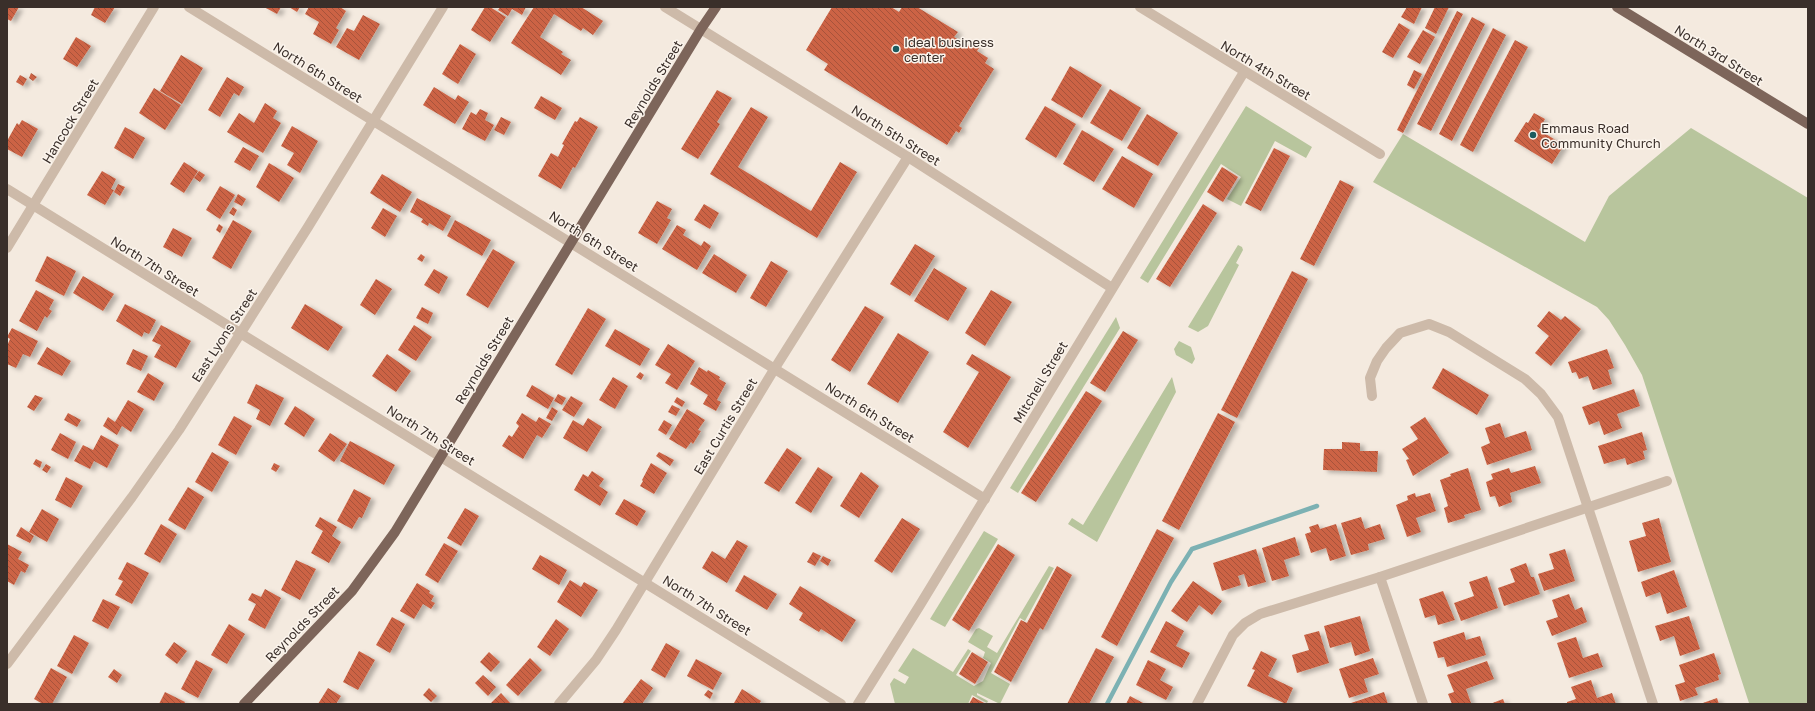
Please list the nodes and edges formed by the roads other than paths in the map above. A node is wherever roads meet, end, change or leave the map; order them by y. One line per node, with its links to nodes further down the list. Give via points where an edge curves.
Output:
1 (154, 7): 15 (street, Hancock Street)
2 (189, 7): 10 (street, North 6th Street)
3 (443, 7): 10 (street, East Lyons Street)
4 (665, 7): 8 (street, North 5th Street)
5 (716, 7): 8 (main road, Reynolds Street)
6 (1140, 7): 9 (street, North 4th Street)
7 (1617, 7): 11 (main road, North 3rd Street)
8 (701, 29): 13 (street, North 5th Street); 16 (main road, Reynolds Street)
9 (1244, 72): 12 (street, North 4th Street); 18 (street, Mitchell Street)
10 (373, 121): 16 (street, North 6th Street); 19 (street, East Lyons Street)
11 (1808, 124)
12 (1380, 154)
13 (908, 157): 18 (street, North 5th Street); 20 (street, East Curtis Street)
14 (7, 189): 15 (street, North 7th Street)
15 (33, 206): 17 (street, Hancock Street); 19 (street, North 7th Street)
16 (571, 242): 20 (street, North 6th Street); 22 (main road, Reynolds Street)
17 (7, 248)
18 (1112, 288): 24 (street, Mitchell Street)
19 (240, 334): 22 (street, North 7th Street); 28 (street, East Lyons Street, via 141,485)
20 (775, 368): 24 (street, North 6th Street); 27 (street, East Curtis Street)
21 (1372, 396): 25 (street, via 1370,378 1377,361 1400,333 1429,324 1449,332 1525,379 1541,394 1558,416)
22 (441, 456): 27 (street, North 7th Street); 29 (main road, Reynolds Street, via 395,532 360,581)
23 (1667, 481): 25 (street)
24 (985, 499): 32 (street, Mitchell Street)
25 (1588, 507): 26 (street); 35 (street)
26 (1380, 577): 33 (street, via 1260,614 1245,623 1233,635); 34 (street)
27 (645, 582): 30 (street, East Curtis Street, via 596,660); 31 (street, North 7th Street)
28 (7, 664)
29 (244, 704)
30 (559, 704)
31 (841, 704)
32 (858, 704)
33 (1197, 704)
34 (1423, 704)
35 (1653, 704)

